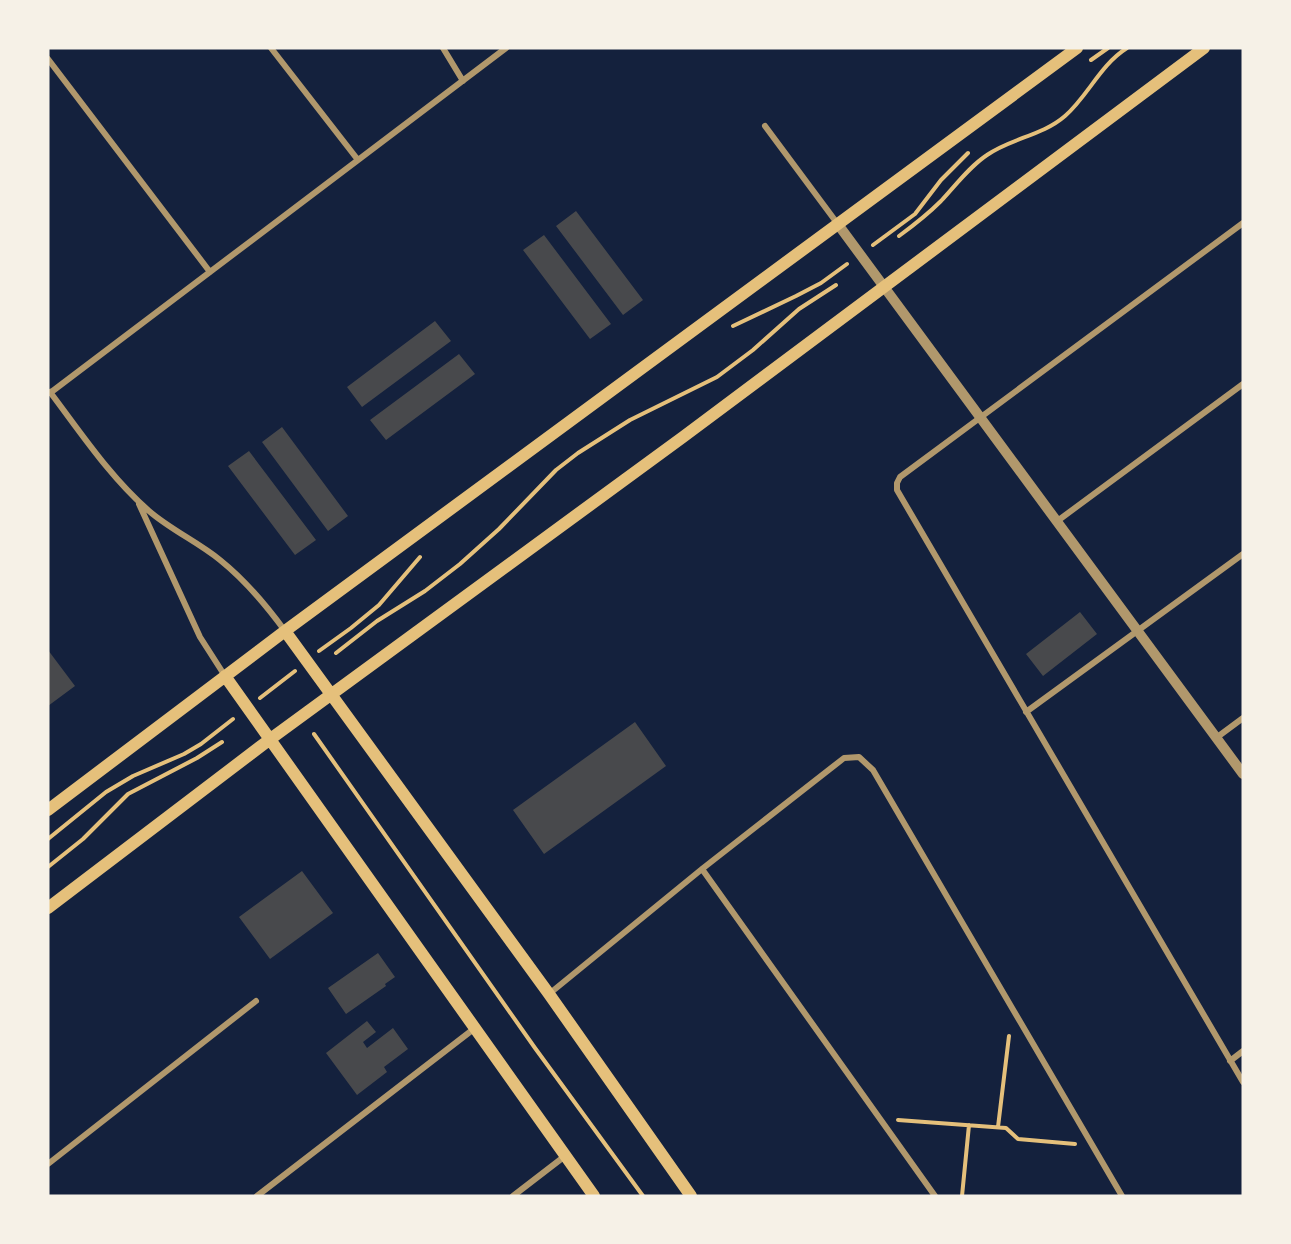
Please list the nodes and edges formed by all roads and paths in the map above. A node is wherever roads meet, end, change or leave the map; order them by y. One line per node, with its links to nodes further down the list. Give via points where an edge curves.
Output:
1 (271, 48): 13 (street)
2 (443, 48): 10 (street)
3 (506, 48): 10 (street)
4 (1077, 48): 15 (main road)
5 (1108, 48): 9 (path)
6 (1127, 48): 16 (path, via 1105,67 1063,118 987,155)
7 (1204, 48): 20 (main road)
8 (48, 59): 18 (street)
9 (1089, 62)
10 (463, 81): 13 (street)
11 (765, 126): 15 (street)
12 (976, 147): 17 (path, via 941,180 915,214)
13 (358, 160): 18 (street)
14 (1243, 223): 24 (street)
15 (837, 224): 17 (street); 29 (main road)
16 (899, 236)
17 (860, 255): 20 (street); 21 (path, via 813,288)
18 (210, 272): 23 (street)
19 (836, 285): 31 (path, via 799,309 717,377 630,420 578,453 460,564)
20 (884, 286): 24 (street); 34 (main road)
21 (731, 327)
22 (1243, 384): 26 (street)
23 (49, 392): 25 (street)
24 (981, 418): 26 (street); 36 (street, via 900,477 897,490)
25 (137, 501): 29 (street, via 220,559); 33 (street, via 200,637)
26 (1056, 522): 30 (street)
27 (428, 550): 32 (path, via 379,605)
28 (1243, 555): 30 (street)
29 (285, 631): 32 (main road); 33 (main road)
30 (1138, 632): 36 (street); 39 (street)
31 (336, 653)
32 (308, 661): 34 (main road); 35 (path)
33 (225, 676): 35 (main road); 43 (main road)
34 (333, 695): 40 (main road); 48 (main road)
35 (247, 708): 40 (main road); 44 (path, via 201,744 106,792)
36 (1026, 712): 53 (street)
37 (1243, 718): 39 (street)
38 (314, 734): 64 (path)
39 (1216, 738): 42 (street)
40 (269, 740): 47 (main road); 51 (main road)
41 (222, 742): 45 (path, via 128,794 88,835)
42 (1243, 774)
43 (48, 810)
44 (48, 839)
45 (48, 867)
46 (702, 869): 48 (street); 50 (street, via 844,758 859,757 873,770); 55 (street)
47 (48, 908)
48 (549, 994): 65 (main road)
49 (256, 1001): 60 (street)
50 (1013, 1007): 57 (path); 58 (street)
51 (474, 1028): 59 (main road); 61 (street)
52 (1243, 1051): 53 (street)
53 (1230, 1061): 54 (street)
54 (1243, 1082)
55 (879, 1118): 56 (path); 66 (street)
56 (969, 1125): 57 (path); 67 (path)
57 (998, 1127): 58 (path, via 1006,1128 1017,1139)
58 (1094, 1146): 68 (street)
59 (565, 1156): 62 (street); 63 (main road)
60 (48, 1164)
61 (257, 1196)
62 (513, 1196)
63 (594, 1196)
64 (643, 1196)
65 (691, 1196)
66 (935, 1196)
67 (962, 1196)
68 (1122, 1196)

